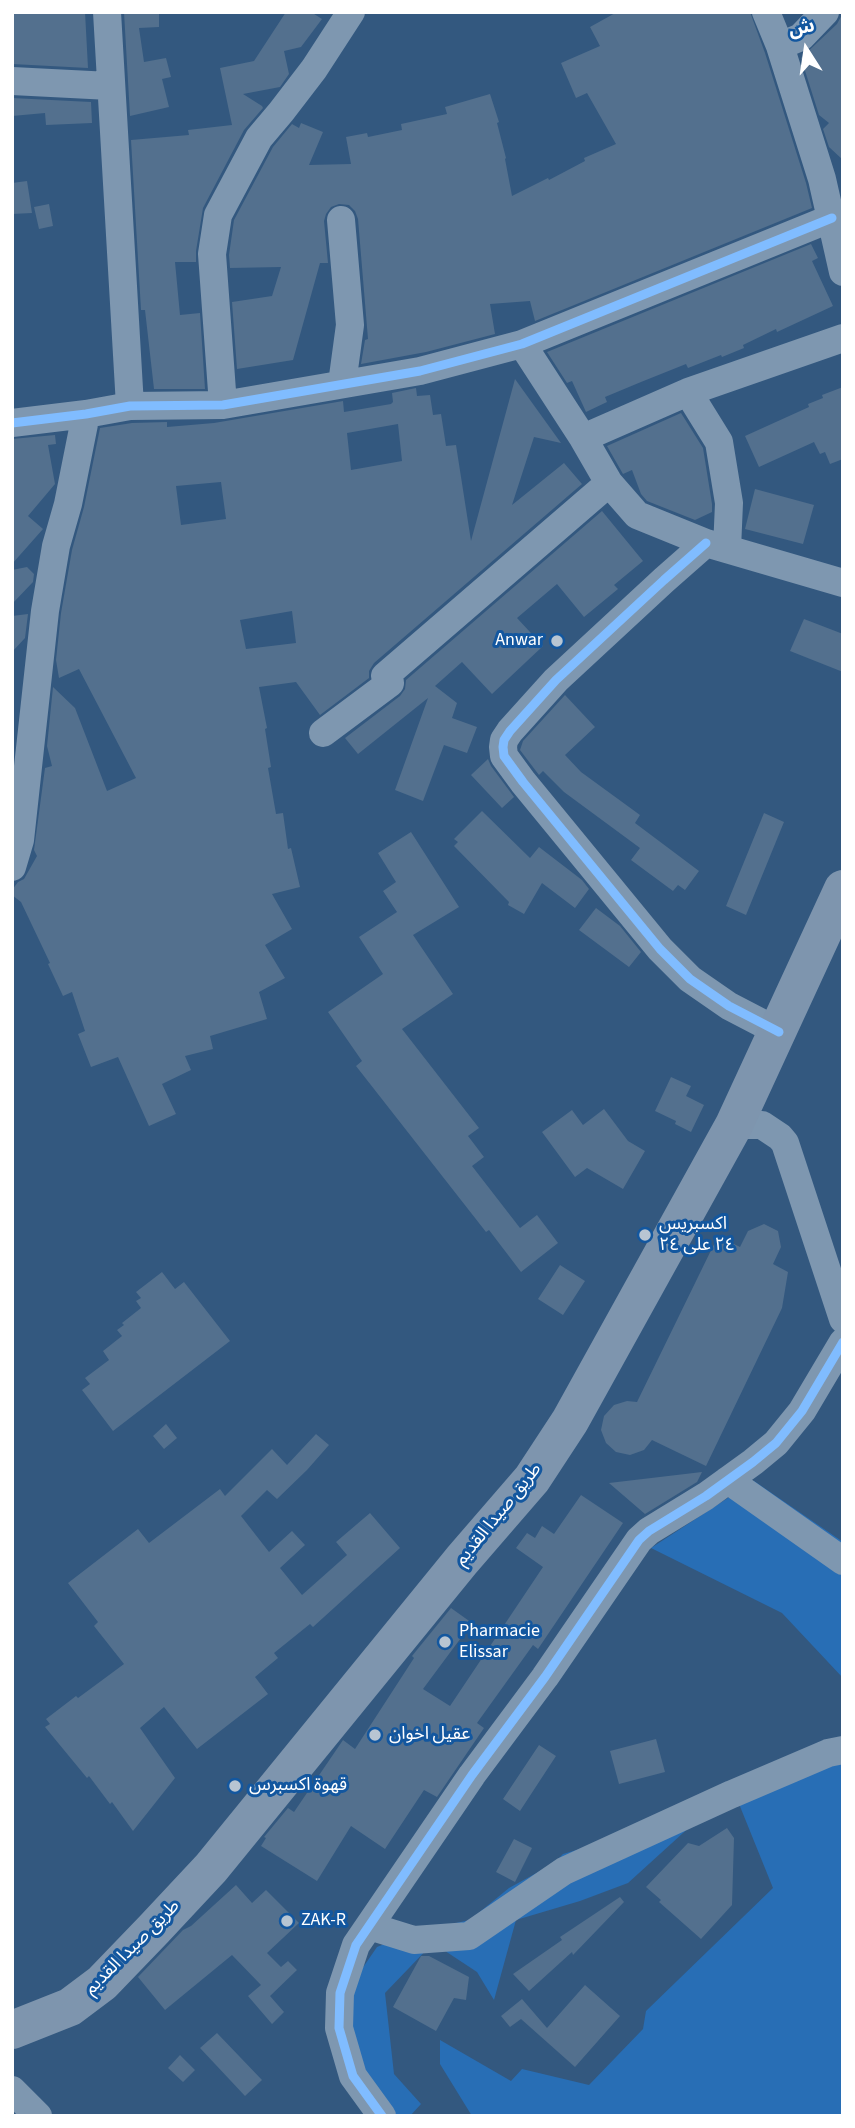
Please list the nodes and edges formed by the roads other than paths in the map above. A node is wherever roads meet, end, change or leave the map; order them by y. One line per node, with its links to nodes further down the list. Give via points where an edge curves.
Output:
1 (107, 12): 7 (street)
2 (351, 12): 15 (street, via 314,69 259,138 218,215 212,254)
3 (766, 12): 5 (street)
4 (825, 12): 5 (street, via 801,37)
5 (780, 46): 8 (street)
6 (12, 81): 7 (street)
7 (110, 86): 16 (street)
8 (834, 206): 10 (street); 12 (street)
9 (341, 220): 13 (street, via 350,324)
10 (842, 261)
11 (843, 338): 14 (street)
12 (522, 344): 13 (street, via 421,371); 19 (street)
13 (342, 384): 15 (street)
14 (688, 392): 19 (street); 21 (street, via 719,442 729,503)
15 (223, 405): 16 (street)
16 (130, 406): 17 (street)
17 (86, 414): 18 (street); 23 (street)
18 (12, 423)
19 (583, 439): 20 (street)
20 (609, 483): 21 (street, via 637,515); 24 (street, via 385,676 390,683)
21 (717, 546): 22 (street); 27 (street, via 664,580 556,680 510,731 504,740 504,757 660,949 690,979)
22 (843, 583)
23 (22, 714): 25 (street, via 20,840)
24 (323, 733)
25 (14, 858)
26 (843, 889): 27 (highway, طريق صيدا القديم)
27 (779, 1032): 28 (highway, طريق صيدا القديم)
28 (734, 1125): 29 (street, via 762,1125 785,1143); 35 (highway, طريق صيدا القديم, via 570,1421 532,1479 164,1919 102,1983 70,2007)
29 (843, 1319)
30 (843, 1342): 31 (street, via 802,1411 776,1443)
31 (728, 1480): 32 (street); 34 (street, via 639,1540)
32 (843, 1561)
33 (843, 1750): 34 (street, via 732,1794 564,1871 469,1937 414,1940)
34 (369, 1926): 36 (street, via 356,1945 340,1993 339,2028 353,2076)
35 (12, 2030)
36 (382, 2116)

